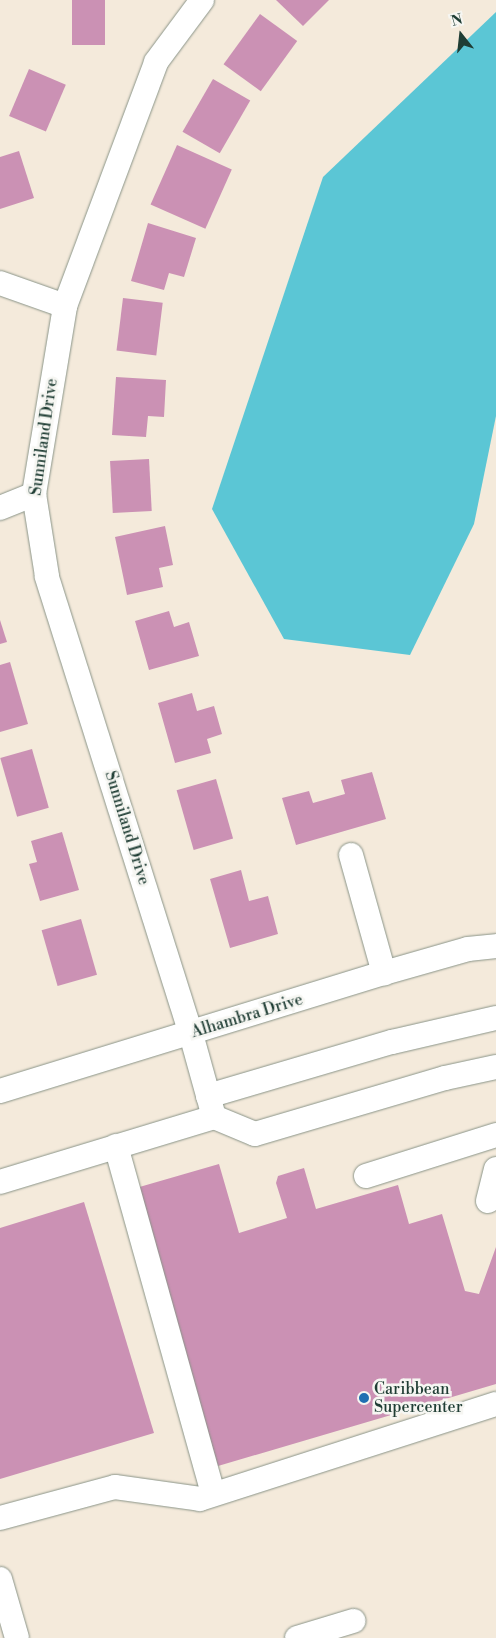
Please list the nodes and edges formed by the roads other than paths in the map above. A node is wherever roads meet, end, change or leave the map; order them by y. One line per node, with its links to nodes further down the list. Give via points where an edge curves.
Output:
1 (202, 0): 3 (street, Sunniland Drive, via 156,62)
2 (0, 283): 3 (street)
3 (65, 306): 4 (street, Sunniland Drive)
4 (34, 494): 5 (street); 10 (street, Sunniland Drive, via 47,576)
5 (0, 508)
6 (351, 854): 8 (street)
7 (496, 946): 8 (street, Alhambra Drive, via 468,949)
8 (384, 973): 10 (street, Alhambra Drive)
9 (496, 1018): 13 (street, via 392,1042)
10 (191, 1034): 12 (street, Alhambra Drive); 13 (street, Sunniland Drive)
11 (496, 1067): 13 (street, via 445,1078 254,1134)
12 (0, 1091)
13 (211, 1107): 15 (street)
14 (496, 1135): 17 (street)
15 (116, 1146): 18 (street); 21 (street)
16 (496, 1169): 19 (street)
17 (366, 1176)
18 (0, 1182)
19 (488, 1201)
20 (496, 1404): 21 (street)
21 (213, 1494): 22 (street, via 200,1499 116,1487)
22 (0, 1518)
23 (0, 1580): 25 (street)
24 (353, 1621): 26 (street)
25 (17, 1638)
26 (297, 1638)

